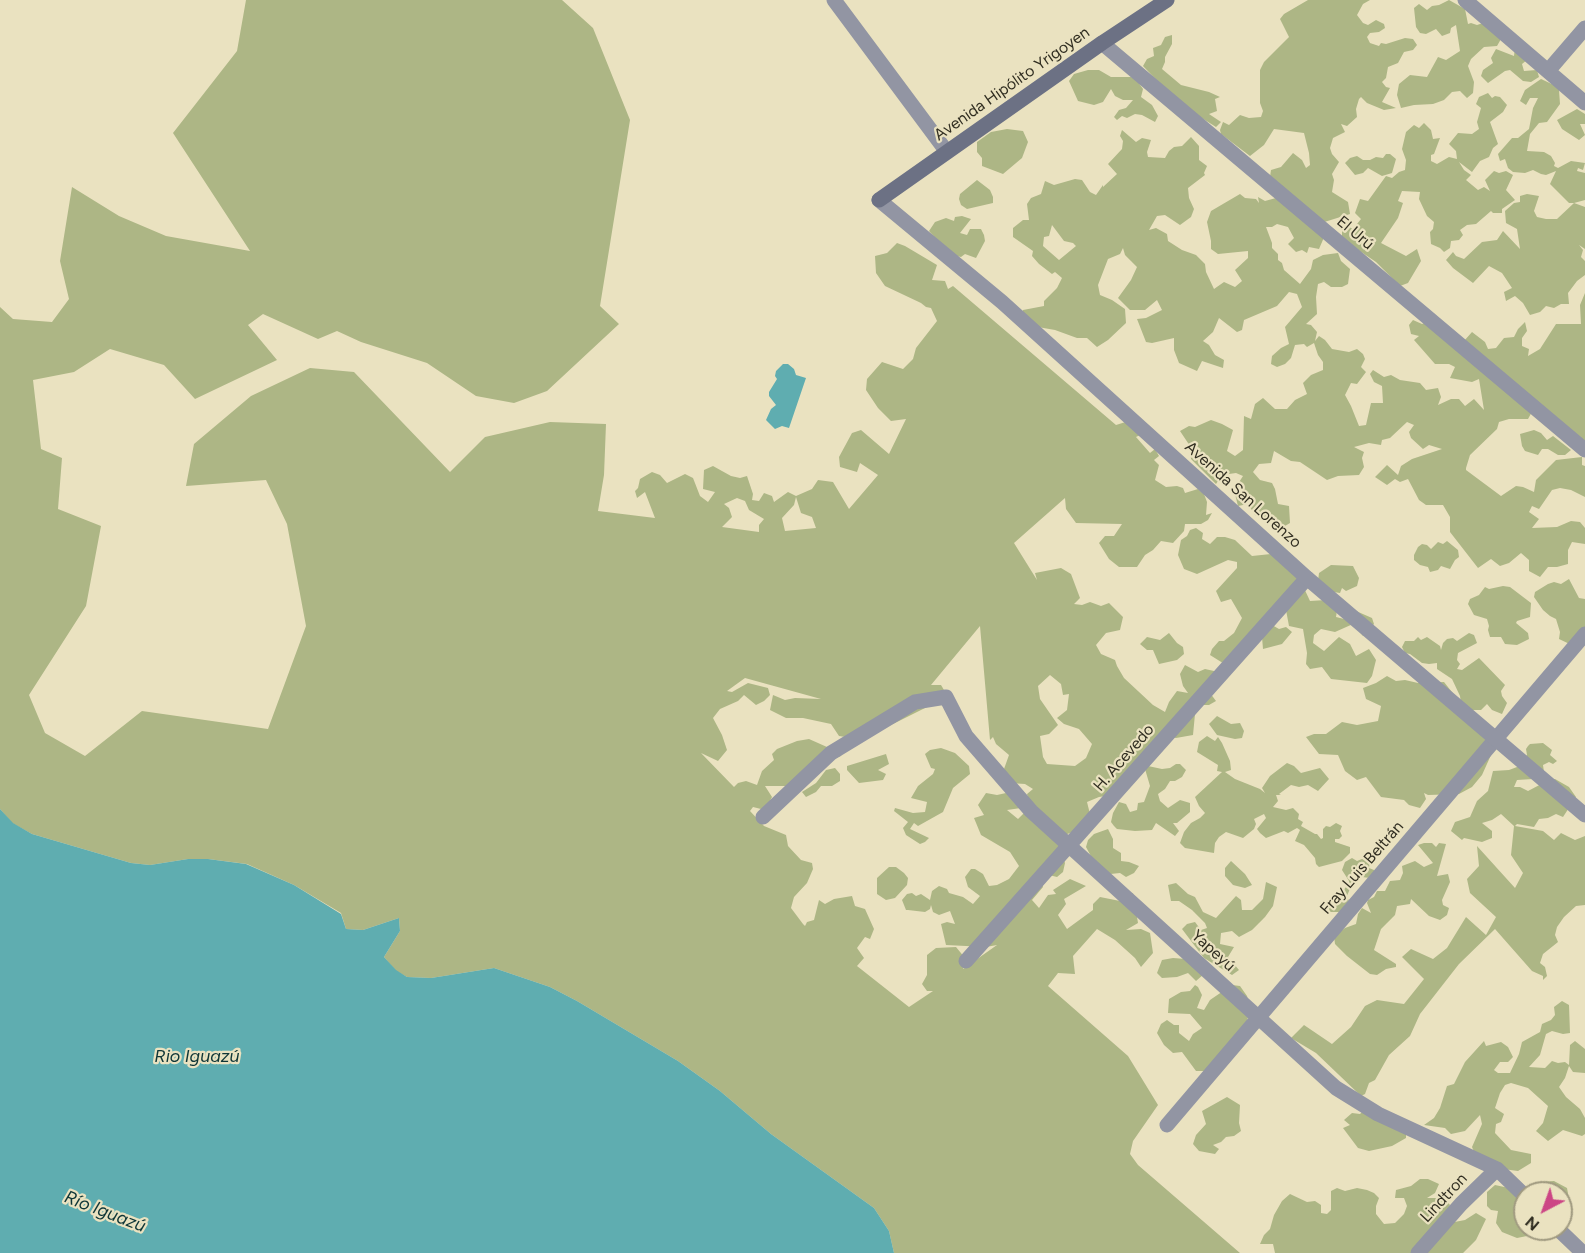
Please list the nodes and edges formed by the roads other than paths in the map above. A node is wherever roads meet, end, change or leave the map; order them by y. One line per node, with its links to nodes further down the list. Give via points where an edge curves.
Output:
1 (834, 0): 8 (street)
2 (1167, 0): 5 (main road, Avenida Hipólito Yrigoyen)
3 (1464, 0): 6 (street)
4 (1585, 28): 6 (street)
5 (1102, 43): 8 (main road, Avenida Hipólito Yrigoyen); 10 (street, El Urú)
6 (1548, 71): 7 (street)
7 (1585, 104)
8 (947, 152): 9 (main road, Avenida Hipólito Yrigoyen)
9 (879, 200): 11 (street, Avenida San Lorenzo, via 1002,302)
10 (1585, 450)
11 (1307, 578): 13 (street, Avenida San Lorenzo); 16 (street, H. Acevedo)
12 (1585, 634): 13 (street, Fray Luis Beltrán)
13 (1497, 739): 14 (street, Avenida San Lorenzo); 18 (street, Fray Luis Beltrán)
14 (1585, 814)
15 (764, 816): 16 (street, Yapeyú, via 831,753 915,702 946,697 966,736 1031,811)
16 (1070, 847): 17 (street, H. Acevedo); 18 (street, Yapeyú)
17 (966, 961)
18 (1259, 1016): 19 (street, Fray Luis Beltrán); 20 (street, Yapeyú, via 1336,1088 1378,1114)
19 (1167, 1125)
20 (1497, 1169): 21 (street, Yapeyú); 23 (street, Lindtron)
21 (1513, 1184)
22 (1570, 1241): 24 (street)
23 (1418, 1253)
24 (1583, 1253)

